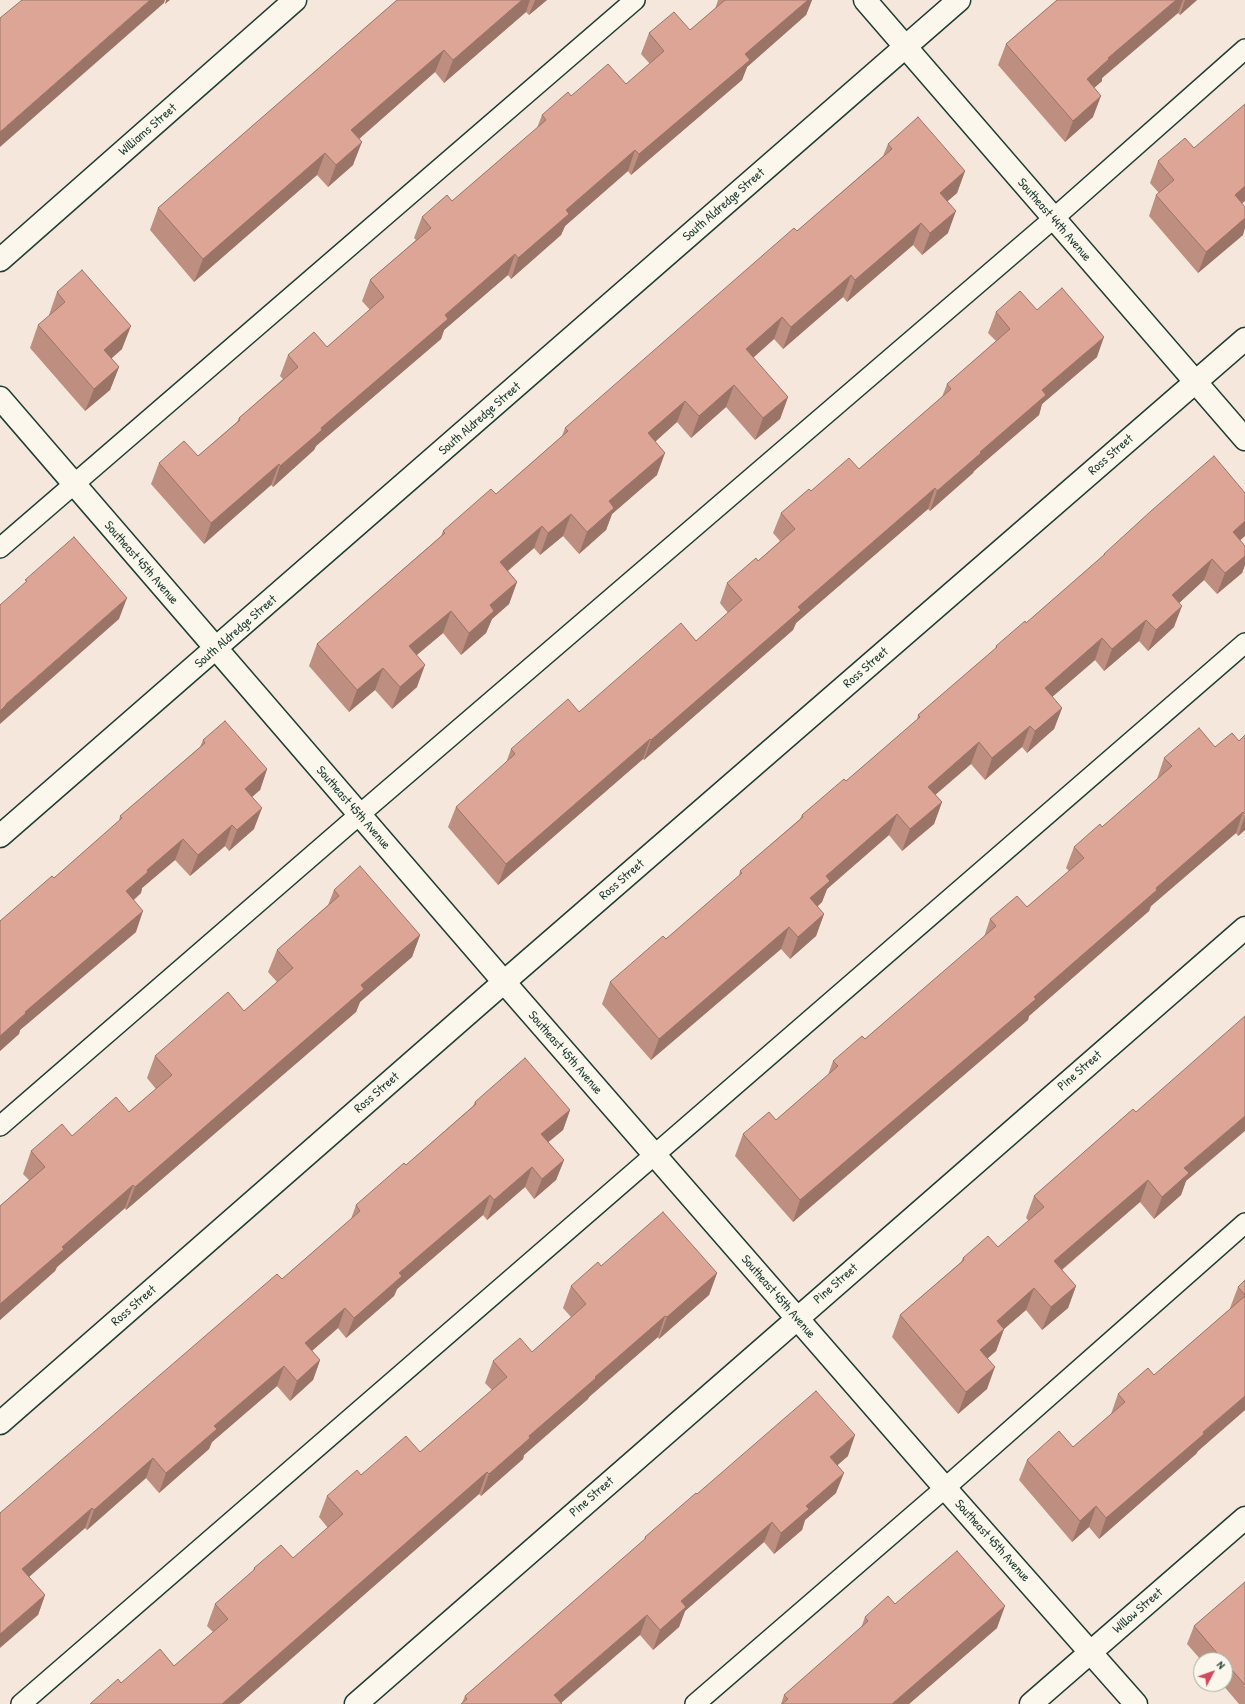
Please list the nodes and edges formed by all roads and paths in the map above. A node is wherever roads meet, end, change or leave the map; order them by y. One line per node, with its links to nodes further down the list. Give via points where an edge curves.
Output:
1 (295, 0): 8 (street, Williams Street)
2 (635, 0): 13 (lane)
3 (865, 0): 5 (street, Southeast 44th Avenue)
4 (959, 0): 5 (street, South Aldredge Street)
5 (906, 47): 7 (street, Southeast 44th Avenue); 16 (street, South Aldredge Street)
6 (1245, 49): 7 (lane)
7 (1053, 219): 10 (street, Southeast 44th Avenue); 17 (lane)
8 (0, 260)
9 (1245, 339): 10 (street, Ross Street)
10 (1196, 382): 12 (street, Southeast 44th Avenue); 20 (street, Ross Street)
11 (0, 398): 13 (street, Southeast 45th Avenue)
12 (1245, 439)
13 (74, 484): 14 (lane); 16 (street, Southeast 45th Avenue)
14 (0, 548)
15 (1245, 643): 22 (lane)
16 (216, 650): 17 (street, Southeast 45th Avenue); 18 (street, South Aldredge Street)
17 (359, 815): 20 (street, Southeast 45th Avenue); 21 (lane)
18 (0, 836)
19 (1245, 928): 24 (street, Pine Street)
20 (504, 982): 22 (street, Southeast 45th Avenue); 25 (street, Ross Street)
21 (0, 1126)
22 (654, 1155): 24 (street, Southeast 45th Avenue); 29 (lane)
23 (1245, 1223): 26 (lane)
24 (797, 1318): 26 (street, Southeast 45th Avenue); 30 (street, Pine Street)
25 (0, 1423)
26 (945, 1488): 28 (street, Southeast 45th Avenue); 31 (lane)
27 (1245, 1518): 28 (street, Willow Street)
28 (1090, 1652): 32 (street, Willow Street); 33 (street, Southeast 45th Avenue)
29 (21, 1704)
30 (356, 1704)
31 (696, 1704)
32 (1031, 1704)
33 (1136, 1704)

